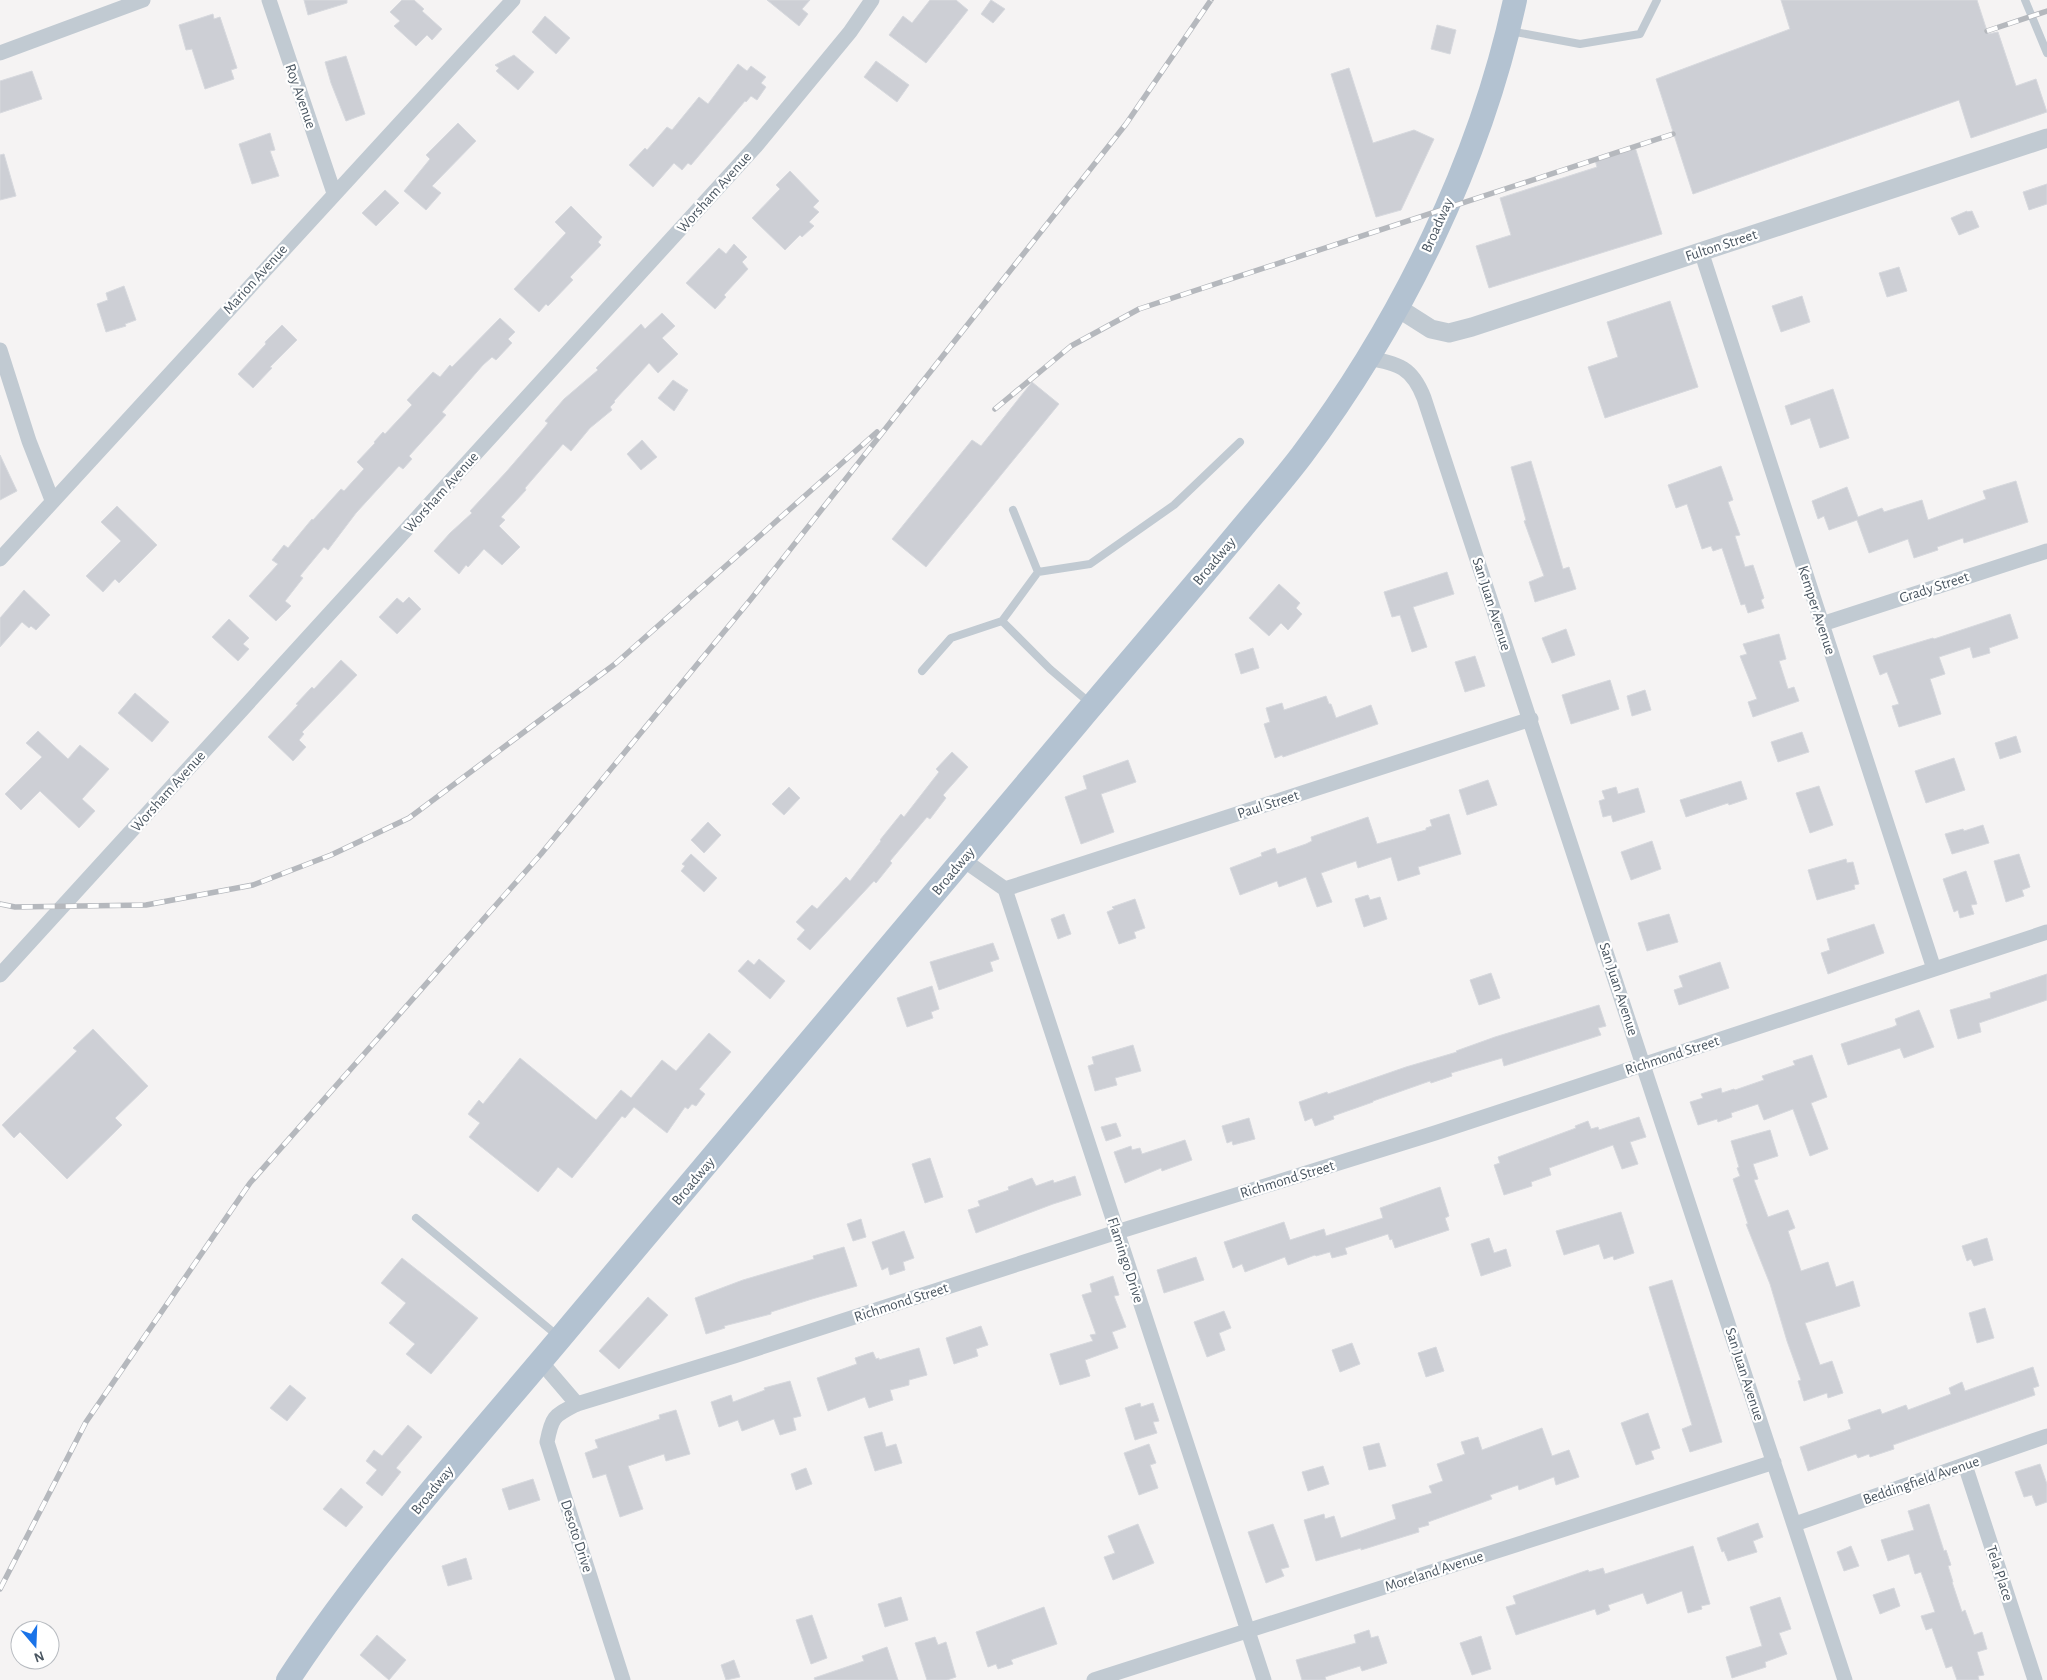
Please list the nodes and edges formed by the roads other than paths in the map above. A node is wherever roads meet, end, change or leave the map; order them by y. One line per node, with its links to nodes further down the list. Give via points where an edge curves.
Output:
1 (143, 0): 9 (street)
2 (269, 0): 12 (street, Roy Avenue)
3 (513, 0): 12 (street, Marion Avenue)
4 (872, 0): 32 (street, Worsham Avenue, via 850,32 756,146)
5 (1515, 0): 8 (main road, Broadway)
6 (1656, 0): 8 (lane, via 1640,34 1580,44)
7 (2025, 0): 10 (lane)
8 (1508, 31): 14 (main road, Broadway, via 1471,147)
9 (0, 53)
10 (2047, 53)
11 (2047, 138): 13 (street, Fulton Street)
12 (334, 193): 18 (street, Marion Avenue)
13 (1701, 251): 14 (street, Fulton Street, via 1449,333 1431,329); 24 (street, Kemper Avenue)
14 (1398, 308): 16 (main road, Broadway)
15 (0, 350): 18 (street)
16 (1368, 358): 26 (main road, Broadway, via 1300,458); 27 (street, San Juan Avenue, via 1390,363 1410,373 1418,382)
17 (1240, 442): 22 (lane, via 1174,505 1090,564)
18 (52, 500): 21 (street, Marion Avenue)
19 (1013, 510): 22 (lane)
20 (2047, 551): 24 (street, Grady Street)
21 (0, 559)
22 (1038, 572): 23 (lane)
23 (1002, 621): 25 (lane, via 951,638); 26 (lane)
24 (1822, 624): 31 (street, Kemper Avenue)
25 (922, 671)
26 (1092, 705): 28 (main road, Broadway)
27 (1531, 719): 29 (street, Paul Street); 33 (street, San Juan Avenue)
28 (962, 859): 29 (street); 36 (main road, Broadway)
29 (1006, 888): 35 (street, Flamingo Drive)
30 (2047, 932): 31 (street, Richmond Street)
31 (1934, 969): 33 (street, Richmond Street)
32 (0, 975)
33 (1644, 1065): 35 (street, Richmond Street); 40 (street, San Juan Avenue)
34 (416, 1218): 36 (lane)
35 (1117, 1232): 38 (street, Richmond Street); 43 (street, Flamingo Drive)
36 (561, 1338): 37 (main road, Broadway)
37 (541, 1362): 38 (street); 44 (main road, Broadway, via 391,1540 322,1628)
38 (577, 1404): 45 (street, Desoto Drive, via 551,1421 547,1442)
39 (2047, 1436): 41 (street, Beddingfield Avenue)
40 (1774, 1462): 42 (street, San Juan Avenue); 43 (street, Moreland Avenue)
41 (1965, 1465): 42 (street, Beddingfield Avenue); 49 (street, Tela Place)
42 (1795, 1524): 48 (street, San Juan Avenue)
43 (1248, 1631): 46 (street, Moreland Avenue); 47 (street, Flamingo Drive)
44 (288, 1680)
45 (623, 1680)
46 (1094, 1680)
47 (1264, 1680)
48 (1845, 1680)
49 (2035, 1680)

